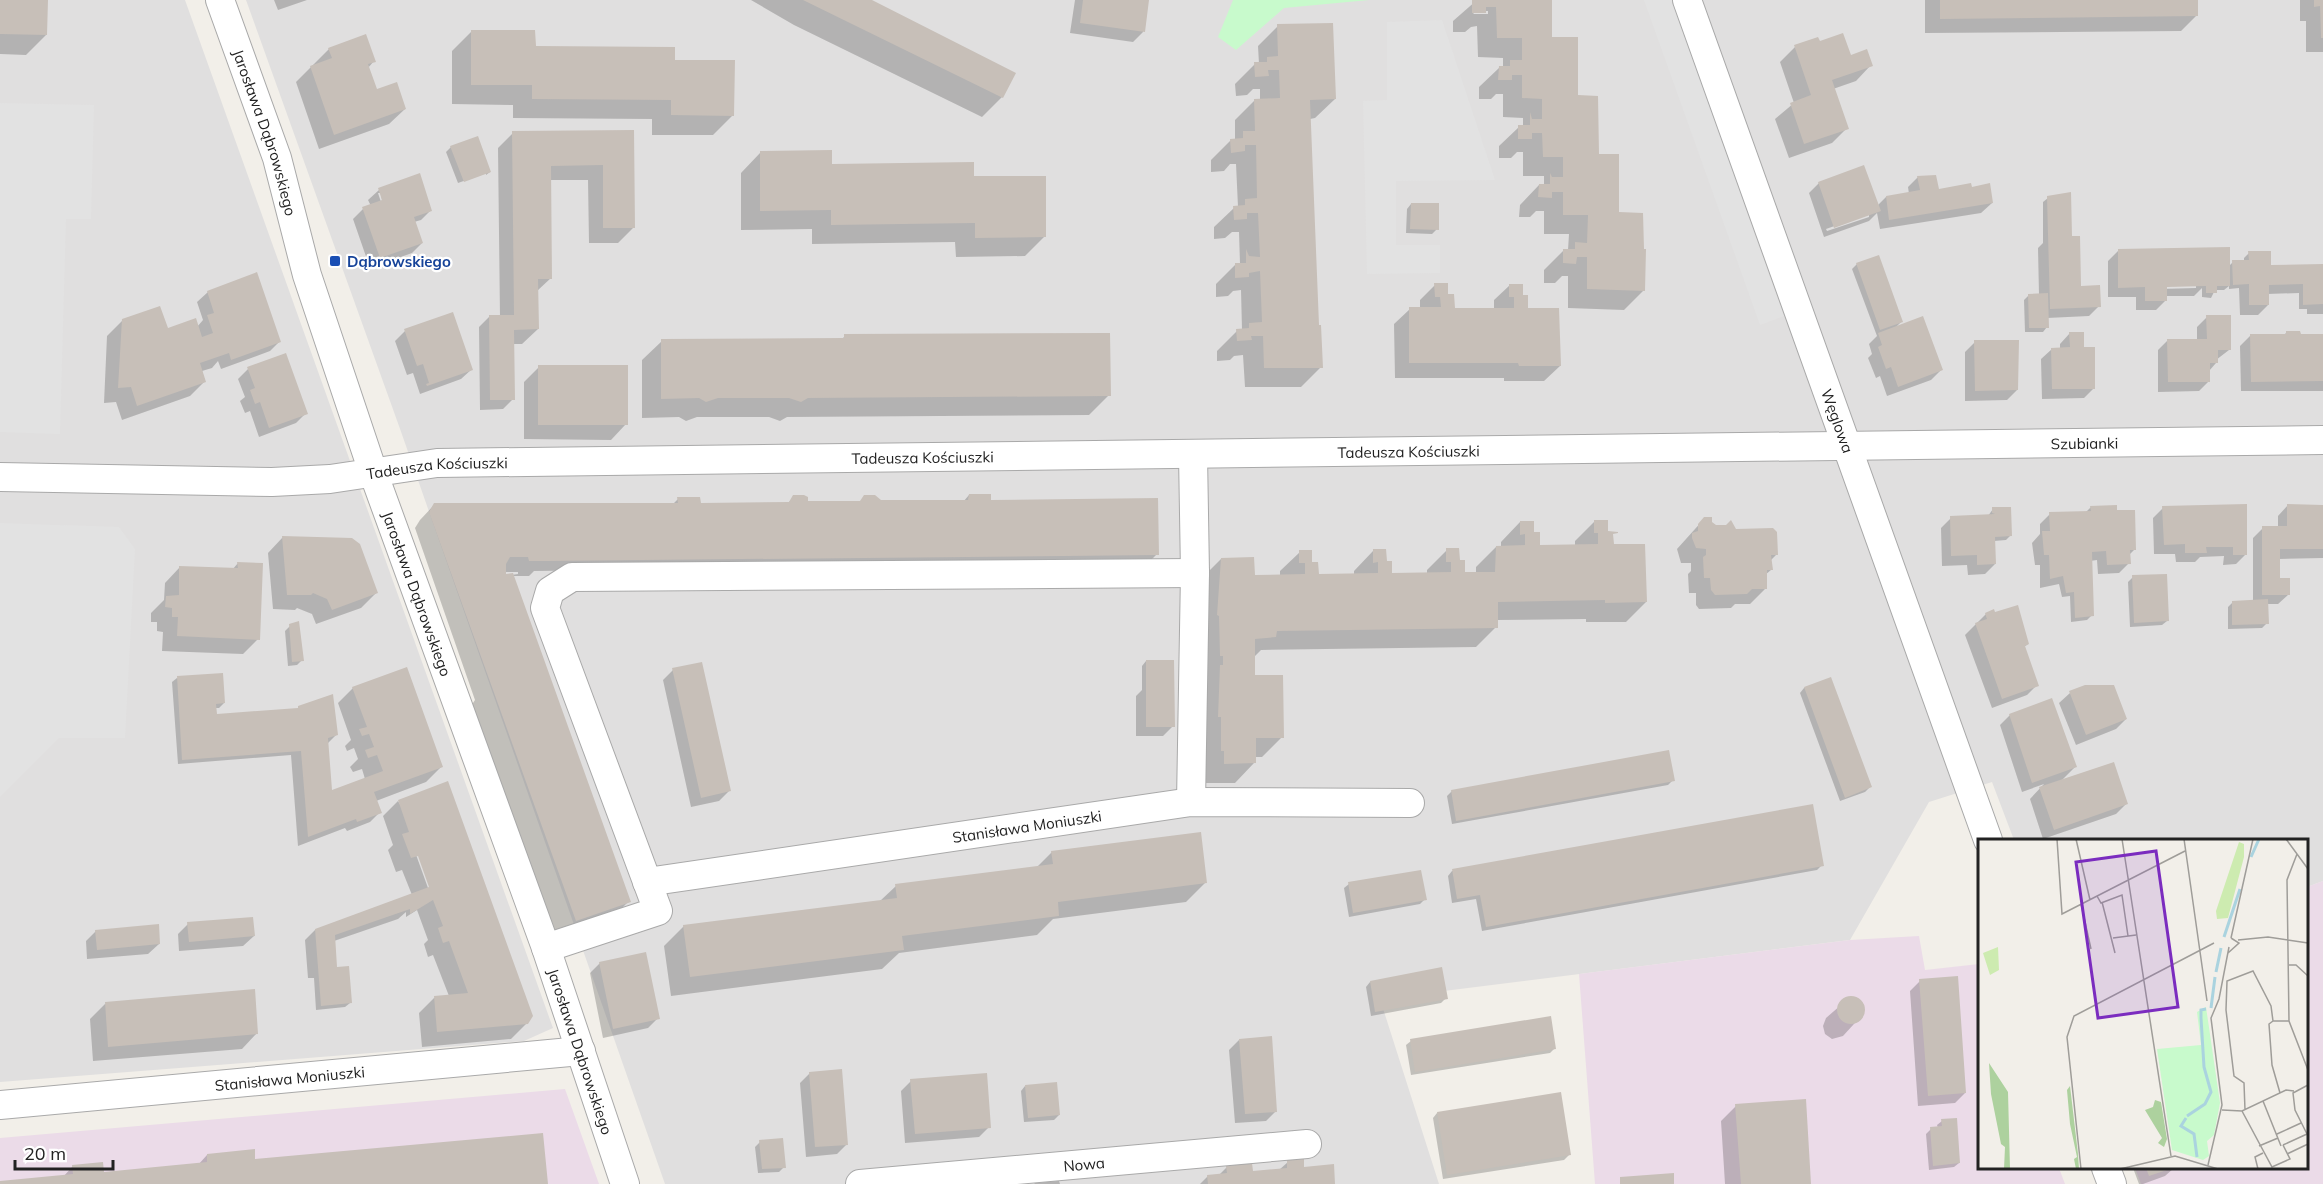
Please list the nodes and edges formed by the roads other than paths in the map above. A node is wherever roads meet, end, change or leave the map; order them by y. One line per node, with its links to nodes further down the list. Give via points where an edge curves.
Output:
1 (220, 0): 6 (street, Jarosława Dąbrowskiego, via 277,158 307,275)
2 (1687, 0): 4 (street, Węglowa)
3 (2323, 440): 4 (street, Szubianki)
4 (1846, 445): 5 (street, Tadeusza Kościuszki); 11 (street, Węglowa)
5 (1192, 454): 6 (street, Tadeusza Kościuszki, via 437,463); 8 (street)
6 (373, 472): 7 (street, Tadeusza Kościuszki, via 272,482); 13 (street, Jarosława Dąbrowskiego)
7 (0, 477)
8 (1195, 573): 9 (street); 12 (street, via 572,577 550,591 545,608)
9 (1191, 802): 10 (street, Stanisława Moniuszki); 12 (street, Stanisława Moniuszki)
10 (1410, 802)
11 (1988, 839)
12 (647, 882): 13 (street, via 657,911)
13 (546, 948): 14 (street, Jarosława Dąbrowskiego)
14 (581, 1051): 15 (street, Stanisława Moniuszki); 18 (street, Jarosława Dąbrowskiego)
15 (0, 1105)
16 (1307, 1144): 19 (street, Nowa)
17 (2107, 1169): 20 (street)
18 (625, 1184)
19 (860, 1184)
20 (2112, 1184)

